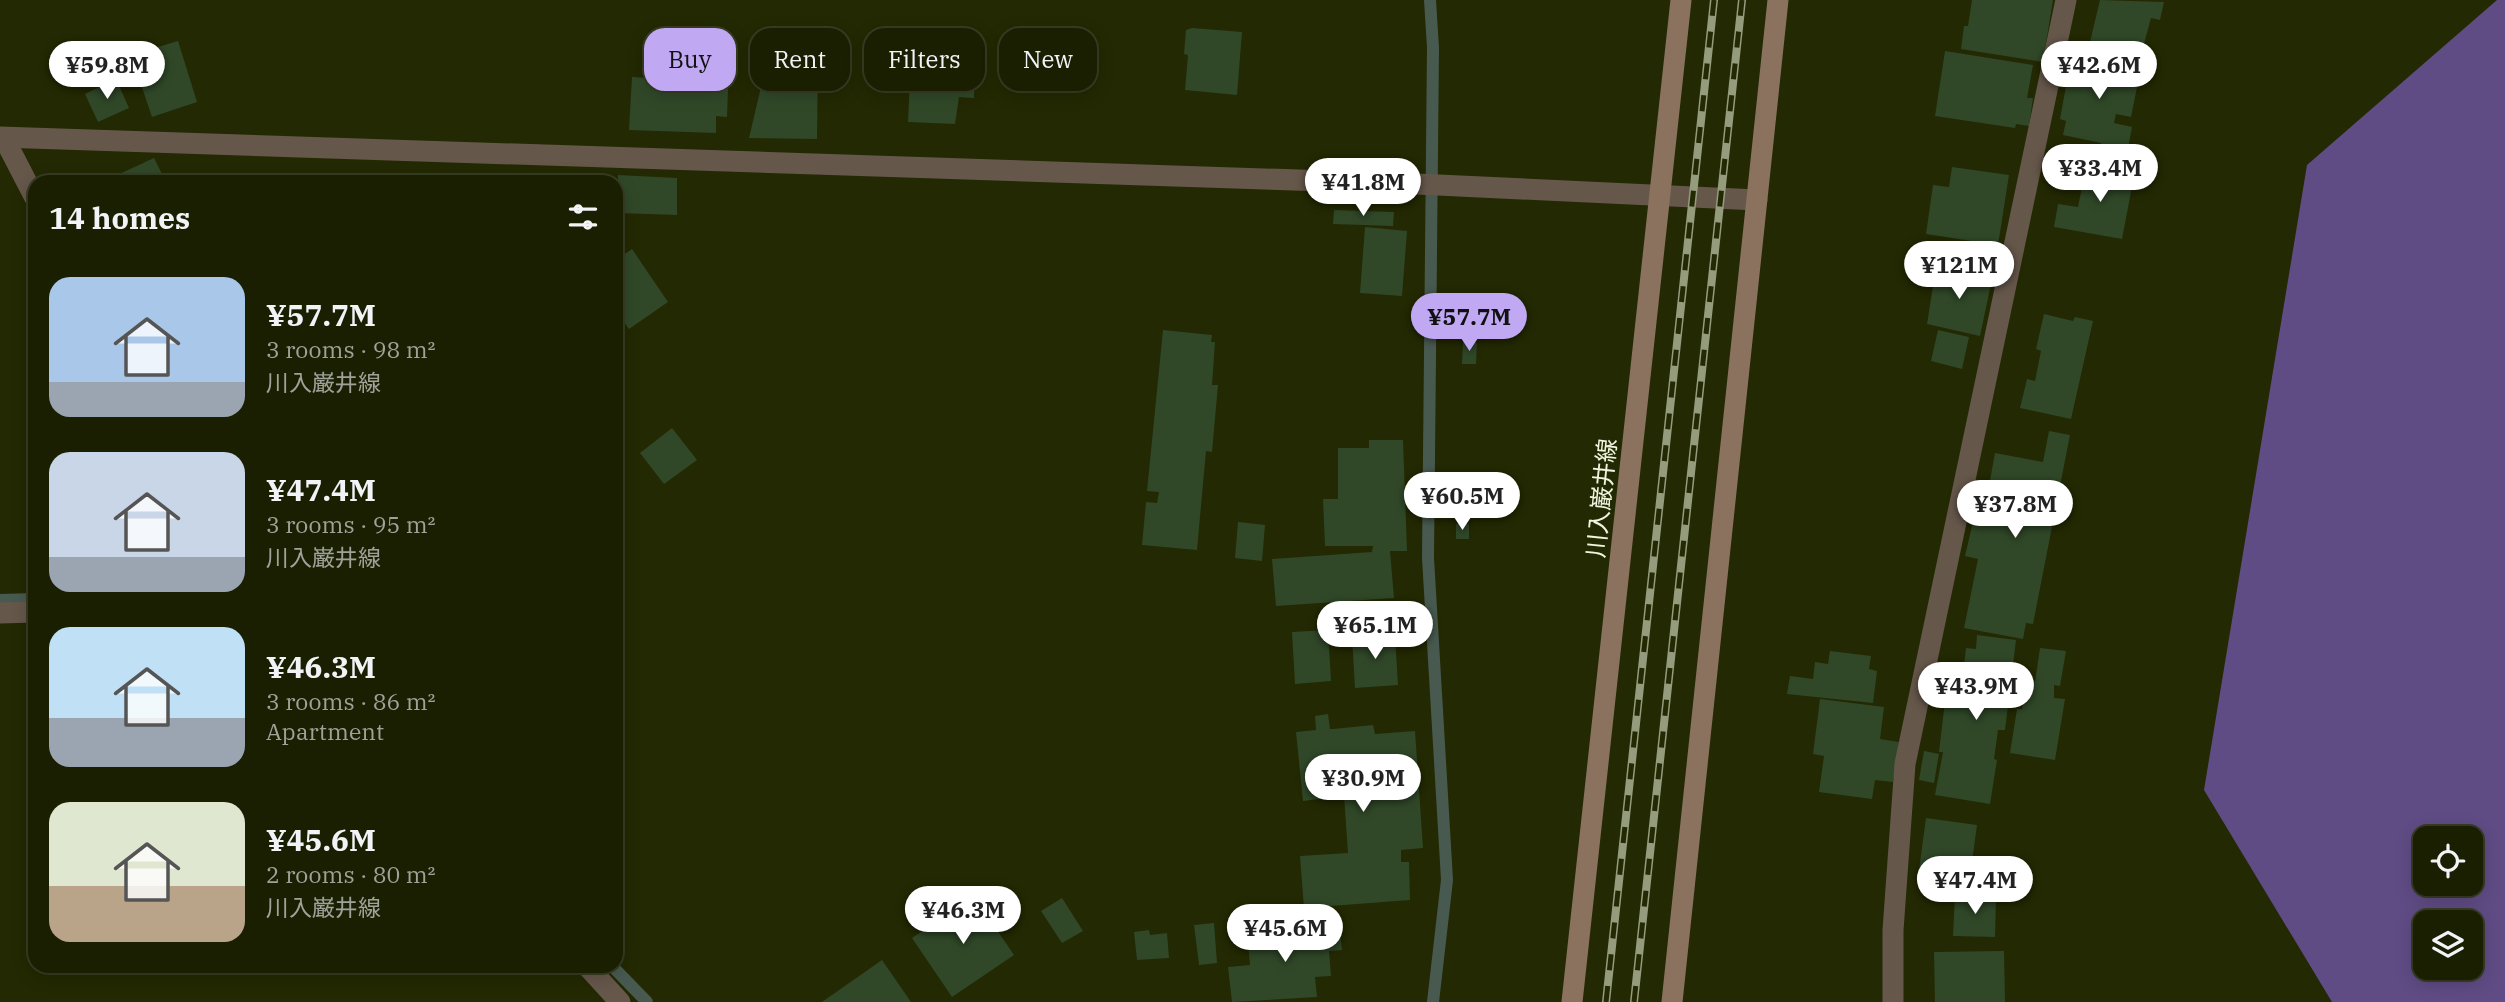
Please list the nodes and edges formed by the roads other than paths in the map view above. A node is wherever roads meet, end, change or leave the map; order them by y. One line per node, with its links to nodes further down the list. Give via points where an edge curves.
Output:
1 (1681, 0): 6 (main road, 川入巌井線)
2 (1778, 0): 7 (main road)
3 (2066, 0): 14 (street, via 1905,764 1893,930)
4 (2, 138): 5 (street); 6 (street)
5 (28, 185)
6 (1661, 194): 7 (street); 12 (main road, 川入巌井線)
7 (1757, 200): 13 (main road)
8 (28, 612): 9 (street)
9 (0, 613)
10 (593, 973): 11 (street)
11 (620, 1002)
12 (1572, 1002)
13 (1672, 1002)
14 (1893, 1002)

